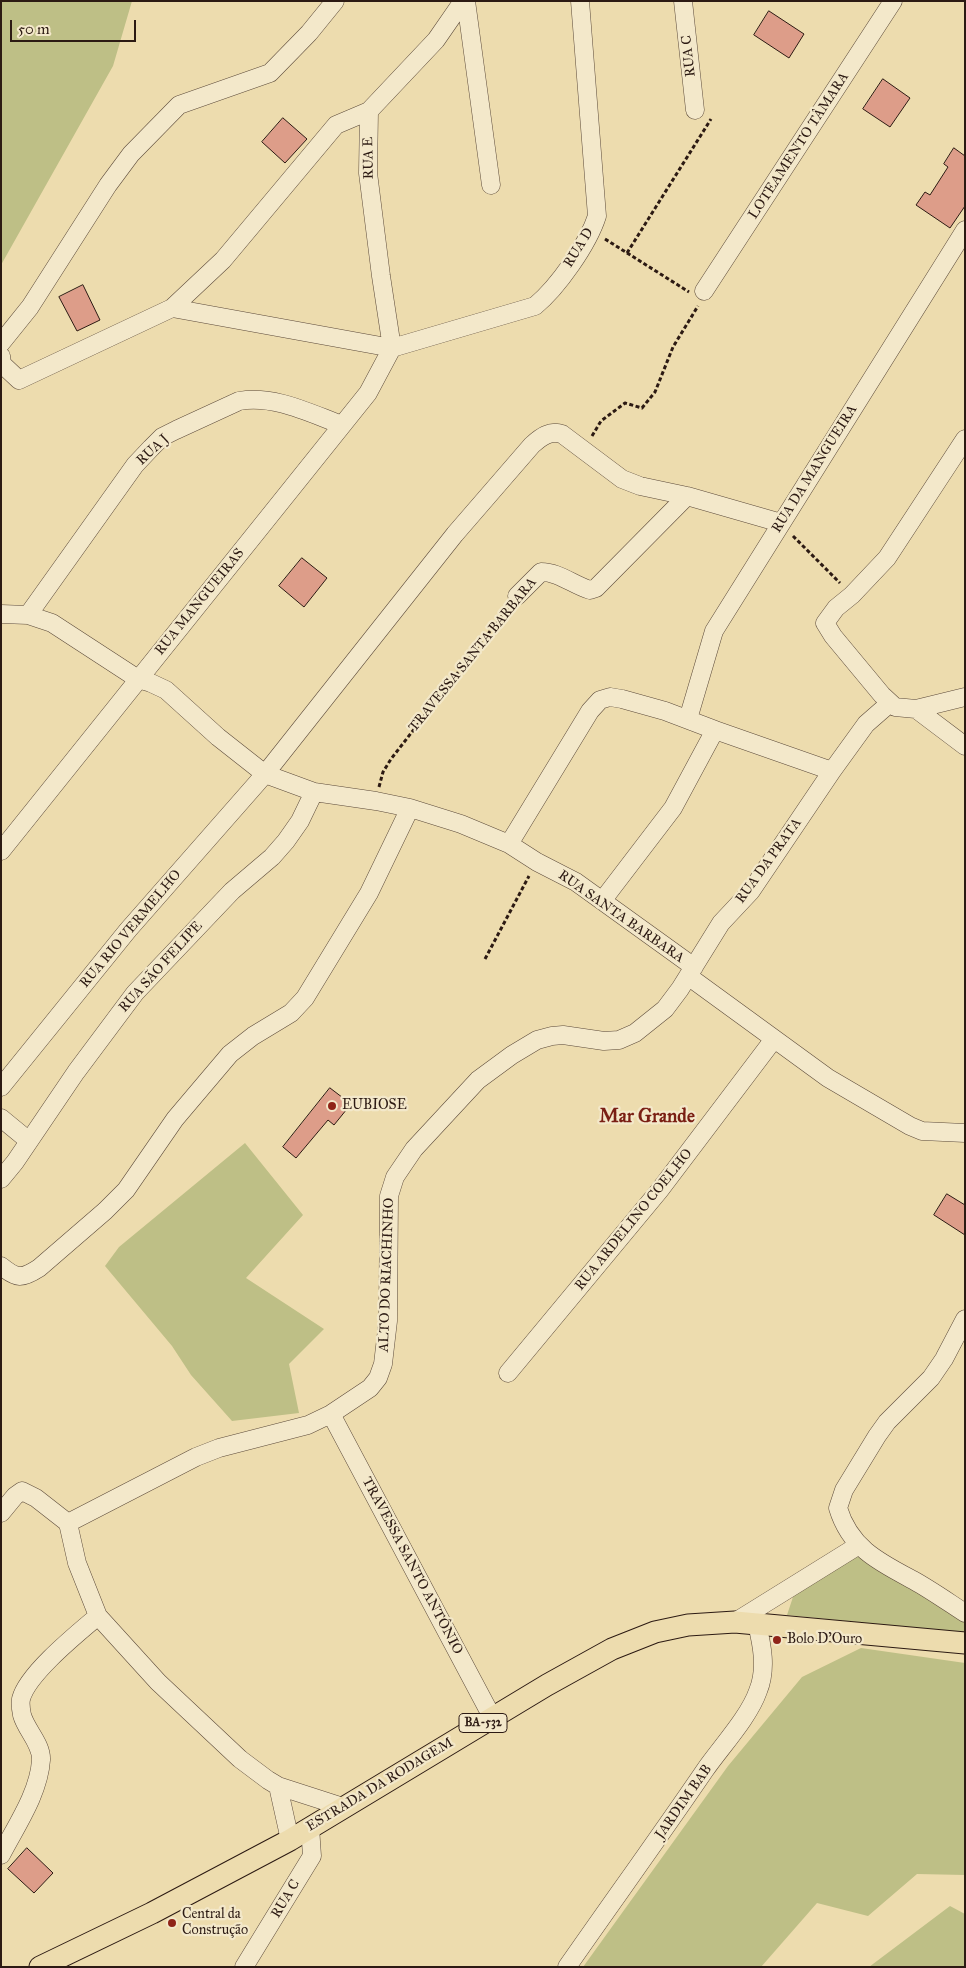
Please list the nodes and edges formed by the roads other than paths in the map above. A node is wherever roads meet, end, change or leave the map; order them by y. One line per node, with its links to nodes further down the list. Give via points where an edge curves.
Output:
1 (335, 1): 12 (street, via 270,73 179,105 131,154 30,307)
2 (464, 1): 7 (street, via 436,40); 8 (street)
3 (580, 1): 13 (street, RUA D, via 597,198 597,216 592,231 549,293 535,306)
4 (684, 1): 6 (street, RUA C)
5 (893, 1): 10 (street, LOTEAMENTO TÂMARA)
6 (694, 110)
7 (369, 111): 11 (street, via 336,125 223,260); 13 (street, RUA E, via 368,173)
8 (491, 185)
9 (965, 230): 18 (street, RUA DA MANGUEIRA)
10 (703, 295)
11 (172, 308): 13 (street); 14 (street, via 20,380 2,364)
12 (1, 343)
13 (392, 348): 15 (street, RUA MANGUEIRAS, via 368,393)
14 (1, 356)
15 (342, 425): 21 (street, RUA J, via 279,403 252,399 239,401 162,437 135,465); 22 (street, RUA MANGUEIRAS)
16 (965, 439): 24 (street, via 887,558 825,623)
17 (686, 496): 18 (street); 19 (street, TRAVESSA SANTA BARBARA, via 596,588 590,590 556,574 541,572); 30 (street, RUA RIO VERMELHO, via 622,479 570,439 556,432 548,433 532,445 449,541)
18 (781, 523): 26 (street, RUA DA MANGUEIRA, via 714,631)
19 (517, 596)
20 (1, 614): 21 (street)
21 (28, 615): 22 (street, via 52,623)
22 (138, 680): 30 (street, via 166,690); 34 (street, RUA MANGUEIRAS)
23 (965, 697): 25 (street)
24 (890, 704): 25 (street); 29 (street, RUA DA PRATA, via 866,724)
25 (916, 709): 28 (street)
26 (688, 718): 27 (street); 33 (street, via 622,699 610,697 600,700 590,711)
27 (715, 730): 29 (street); 35 (street, via 673,808)
28 (965, 746)
29 (832, 770): 36 (street, RUA DA PRATA, via 756,884 722,923)
30 (265, 774): 31 (street, RUA SANTA BARBARA); 38 (street, RUA RIO VERMELHO, via 128,930)
31 (314, 792): 32 (street, RUA SANTA BARBARA); 41 (street, RUA SÃO FELIPE, via 300,821 272,857 232,891 134,993)
32 (410, 808): 33 (street, RUA SANTA BARBARA, via 461,824); 43 (street, via 368,893 299,1006 239,1046 218,1066 175,1119 126,1190 105,1211 30,1274 19,1277)
33 (508, 844): 35 (street, RUA SANTA BARBARA, via 576,882)
34 (1, 850)
35 (602, 902): 36 (street, RUA SANTA BARBARA)
36 (691, 972): 37 (street, RUA SANTA BARBARA); 46 (street, ALTO DO RIACHINHO, via 666,1008 635,1033 619,1040 604,1041 552,1036 512,1055 478,1080 414,1149 395,1177 389,1196 388,1321 383,1364 370,1388)
37 (774, 1039): 40 (street, RUA SANTA BARBARA, via 828,1078 910,1126 922,1131); 45 (street, RUA ARDELINO COELHO, via 659,1191)
38 (1, 1087)
39 (1, 1118): 41 (street)
40 (965, 1133)
41 (29, 1141): 42 (street, RUA SÃO FELIPE)
42 (1, 1179)
43 (1, 1266)
44 (965, 1320): 49 (street, via 936,1372 887,1422 844,1490 838,1508)
45 (508, 1373)
46 (331, 1414): 48 (street, ALTO DO RIACHINHO, via 299,1428 196,1457); 55 (street, TRAVESSA SANTO ANTÔNIO)
47 (1, 1513): 48 (street, via 22,1492 36,1498)
48 (68, 1523): 51 (street, via 77,1563)
49 (859, 1545): 50 (street, via 877,1561); 52 (street)
50 (965, 1613)
51 (98, 1616): 56 (street, via 184,1707 240,1759); 60 (street, via 28,1683 21,1700 24,1720 41,1759 34,1792)
52 (735, 1622): 53 (main road, ESTRADA DA RODAGEM / BA-532); 55 (main road, ESTRADA DA RODAGEM / BA-532, via 688,1625 655,1632 612,1649)
53 (757, 1624): 54 (main road, ESTRADA DA RODAGEM / BA-532); 63 (street, JARDIM BAB, via 763,1646 763,1670 758,1691 681,1807)
54 (965, 1643)
55 (492, 1718): 57 (main road, ESTRADA DA RODAGEM / BA-532)
56 (278, 1786): 57 (street); 59 (street)
57 (343, 1807): 58 (main road, ESTRADA DA RODAGEM / BA-532)
58 (310, 1827): 59 (main road, ESTRADA DA RODAGEM / BA-532); 62 (street, RUA C, via 312,1856)
59 (290, 1840): 61 (main road, ESTRADA DA RODAGEM / BA-532)
60 (2, 1852)
61 (40, 1967)
62 (244, 1967)
63 (567, 1967)

